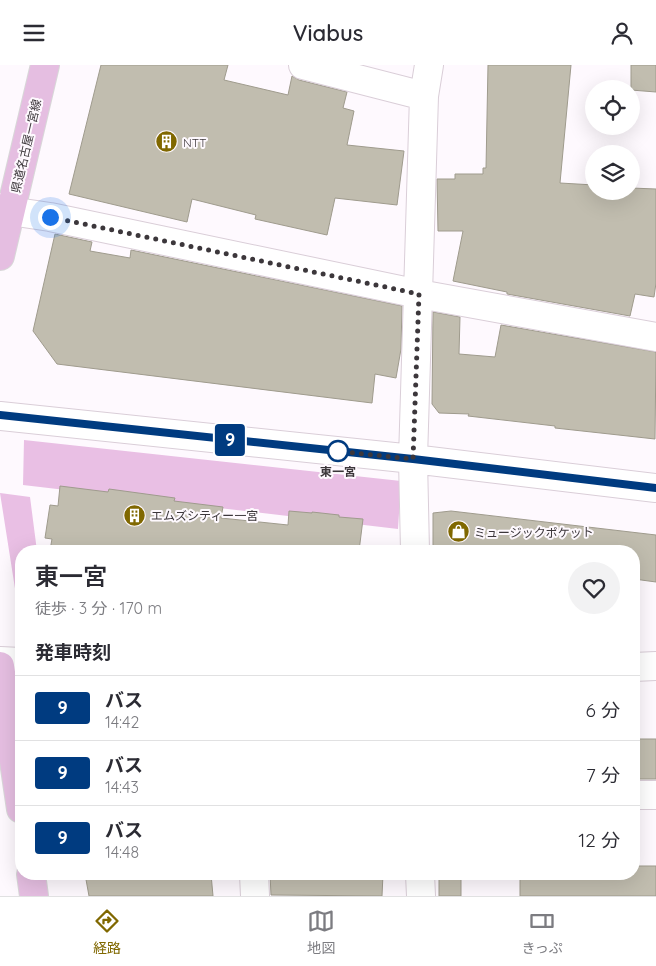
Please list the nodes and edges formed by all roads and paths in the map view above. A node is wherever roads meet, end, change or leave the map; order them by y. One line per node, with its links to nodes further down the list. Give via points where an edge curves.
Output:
1 (45, 65): 5 (main road, 県道名古屋一宮線)
2 (303, 65): 4 (street)
3 (429, 65): 4 (street)
4 (424, 96): 7 (street)
5 (5, 209): 6 (main road, 県道名古屋一宮線); 7 (street)
6 (0, 256)
7 (419, 294): 8 (street); 10 (street)
8 (656, 337)
9 (0, 415): 10 (street)
10 (413, 459): 11 (street); 12 (street)
11 (656, 488)
12 (414, 545)
13 (0, 661): 14 (street)
14 (15, 662)
15 (0, 666): 18 (main road)
16 (640, 667): 17 (street)
17 (656, 667)
18 (15, 768)
19 (640, 795): 20 (street)
20 (656, 795)
21 (32, 880): 24 (main road)
22 (254, 880): 25 (street)
23 (420, 880): 26 (street)
24 (34, 896)
25 (255, 896)
26 (421, 896)

